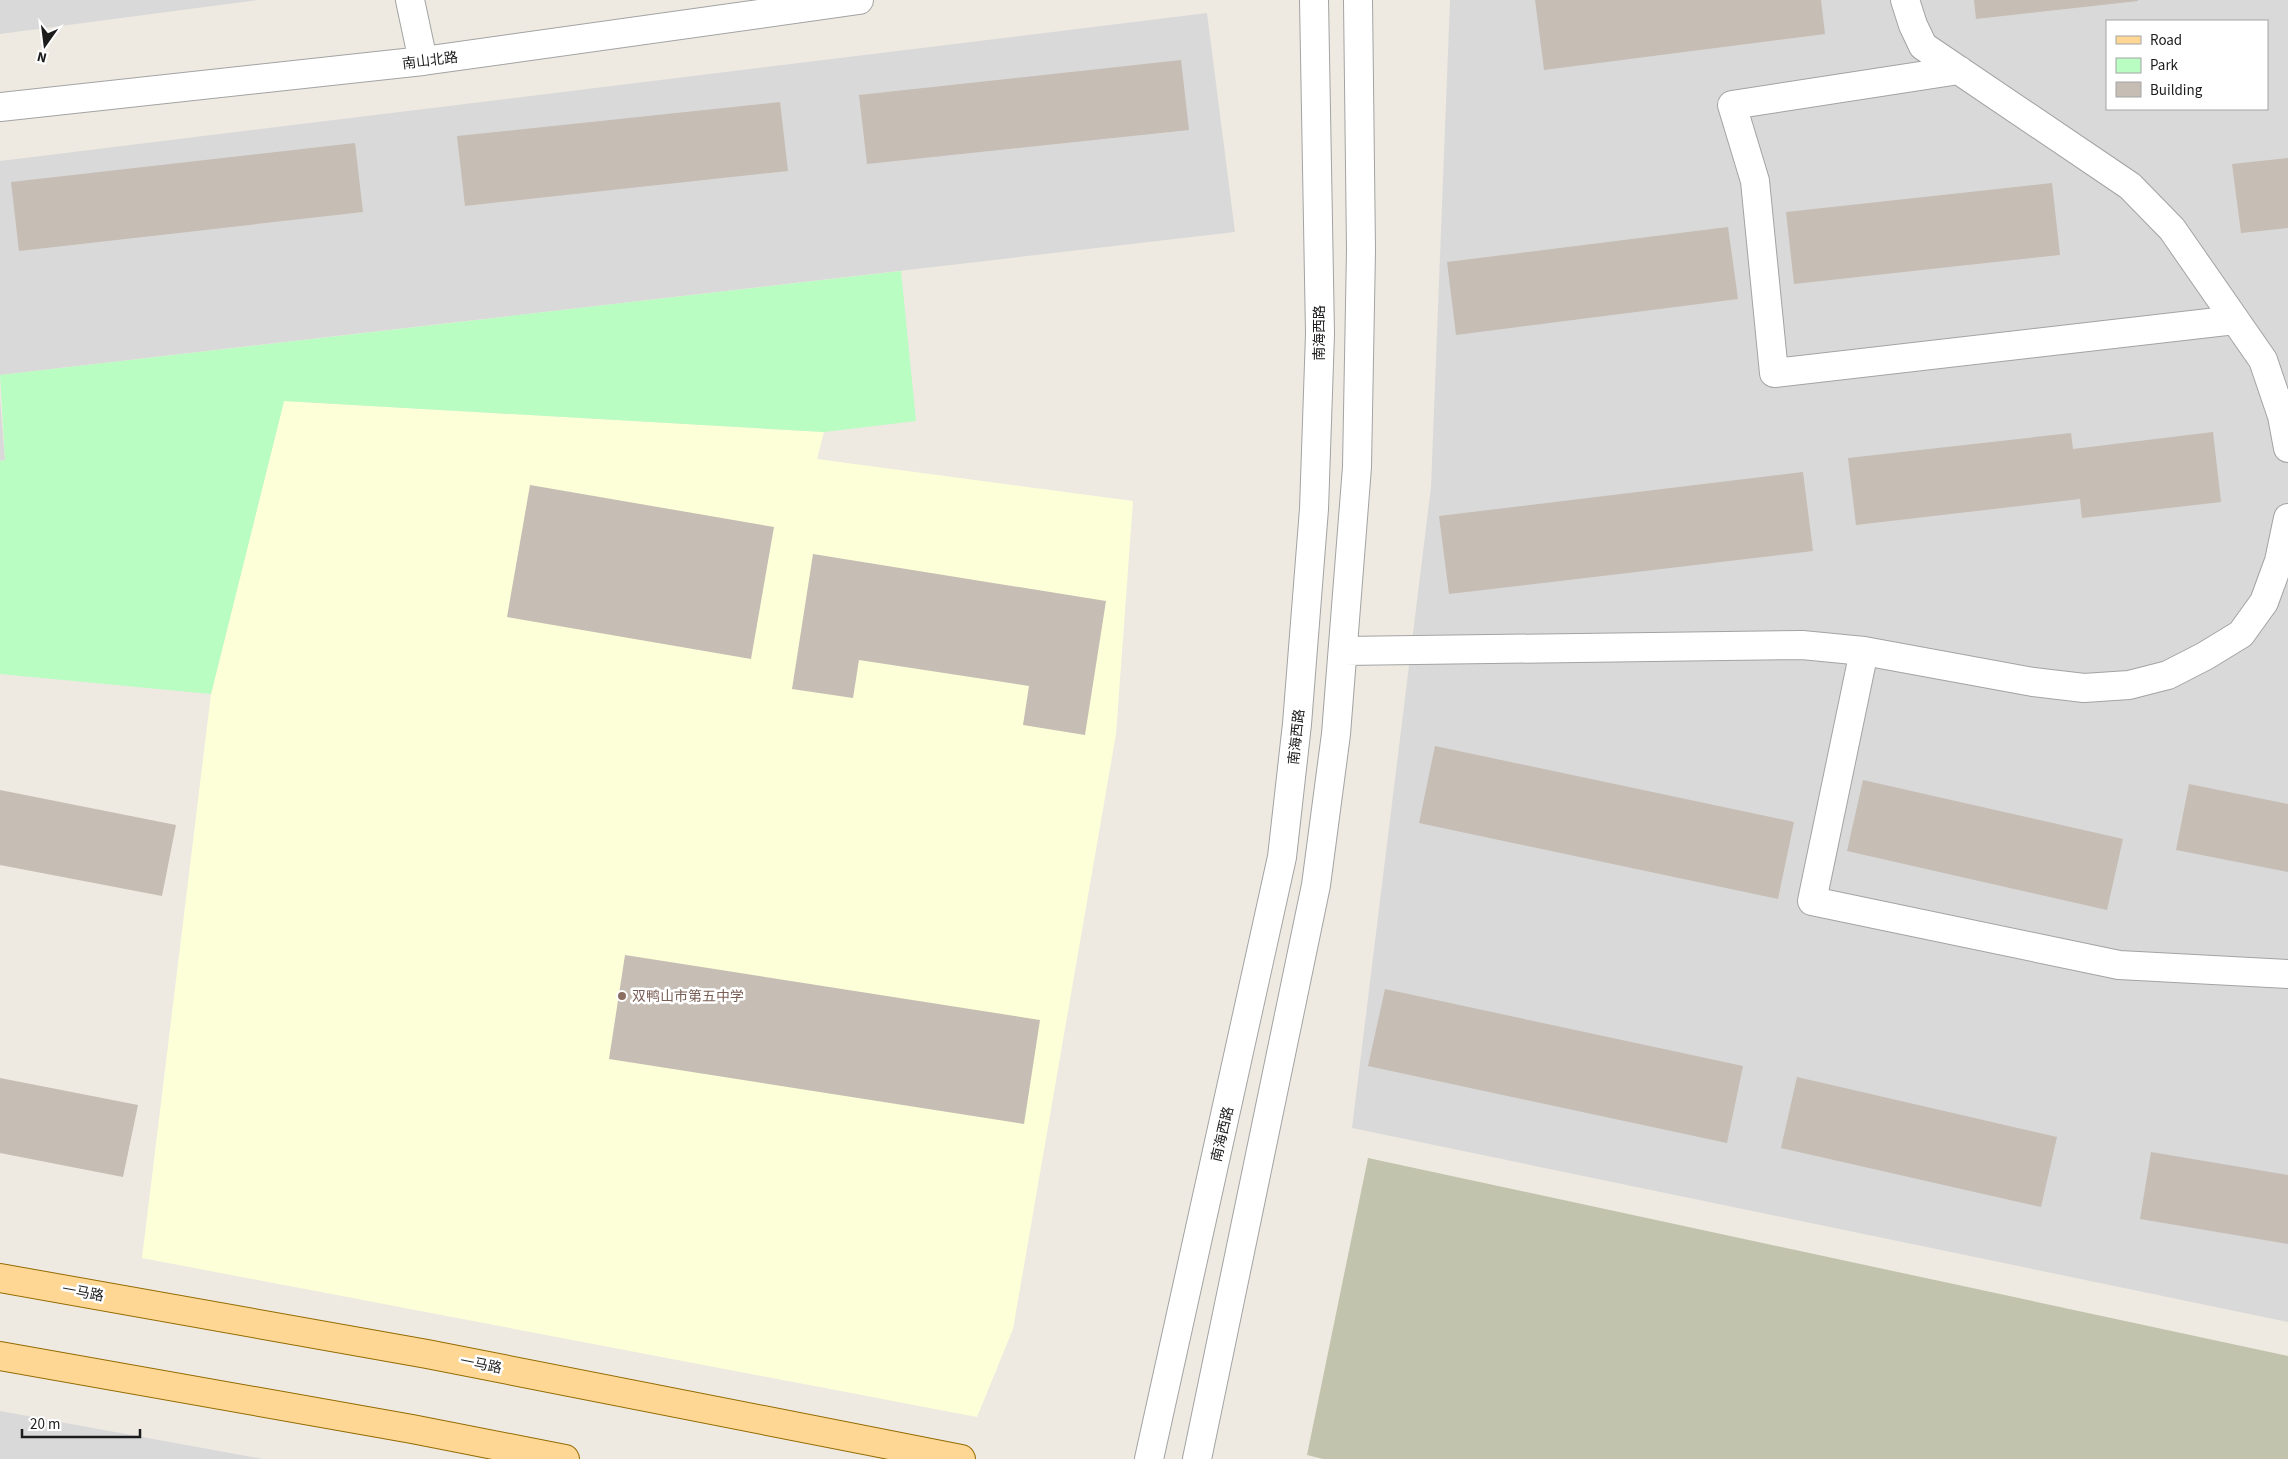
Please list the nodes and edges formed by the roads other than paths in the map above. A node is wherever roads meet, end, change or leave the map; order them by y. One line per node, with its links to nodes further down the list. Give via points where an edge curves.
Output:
1 (410, 0): 6 (street)
2 (859, 0): 6 (street, 南山北路)
3 (1314, 0): 19 (street, 南海西路, via 1320,334 1314,509 1298,724 1282,858)
4 (1358, 0): 12 (street, via 1361,250 1357,437)
5 (1905, 0): 7 (street, via 1923,46)
6 (424, 61): 8 (street, 南山北路)
7 (1959, 70): 9 (street, via 2130,186 2172,230); 9 (street, via 1732,105 1755,181 1774,373)
8 (0, 107)
9 (2235, 320): 10 (street, via 2263,360 2282,416)
10 (2288, 448)
11 (2287, 531): 13 (street, via 2264,602 2241,634 2168,675 2129,685 2084,688 2033,682)
12 (1343, 651): 13 (street, via 1802,645); 20 (street, via 1336,734 1316,885)
13 (1864, 651): 14 (street, via 1812,901 2119,965)
14 (2288, 974)
15 (0, 1278): 18 (main road, 一马路, via 427,1354)
16 (0, 1356): 17 (main road)
17 (565, 1459)
18 (961, 1459)
19 (1149, 1459)
20 (1197, 1459)

